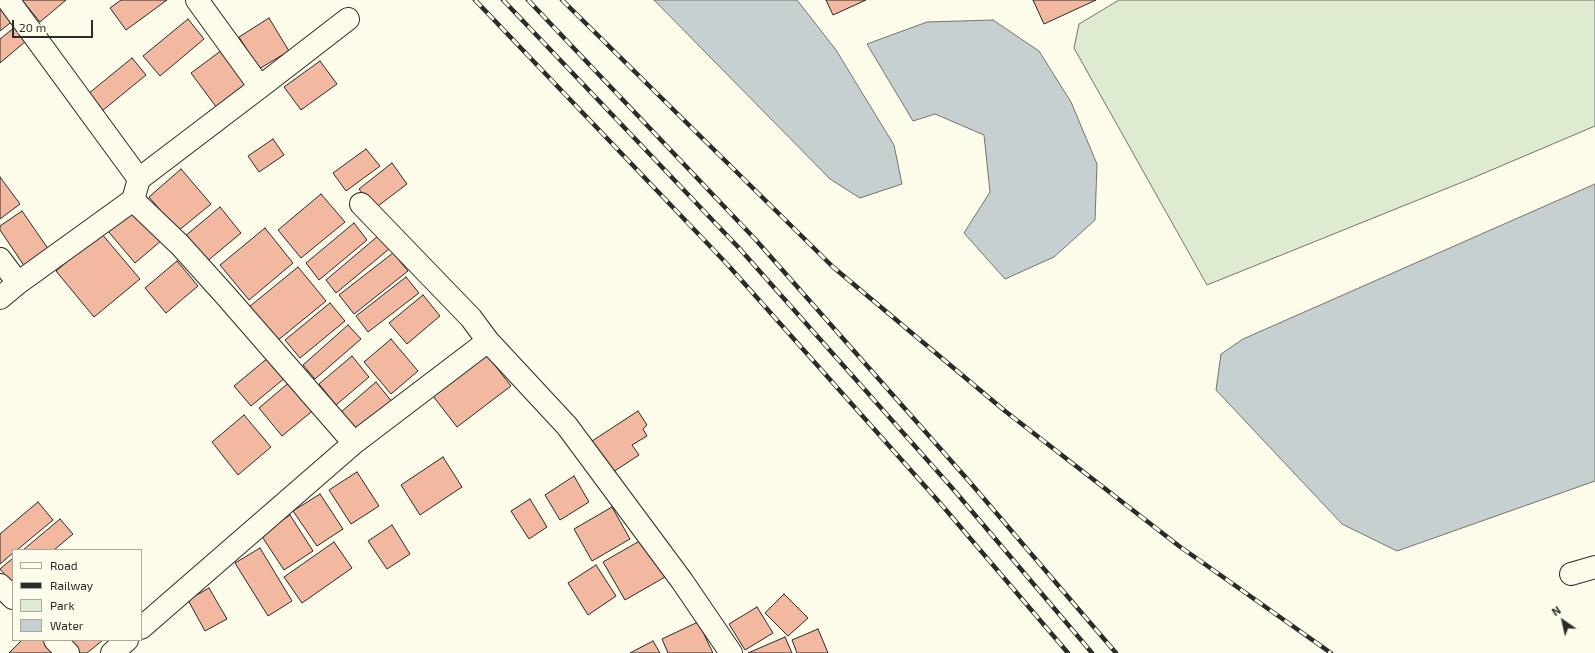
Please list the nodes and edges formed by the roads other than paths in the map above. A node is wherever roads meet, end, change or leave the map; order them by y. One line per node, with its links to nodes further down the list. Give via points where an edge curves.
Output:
1 (8, 0): 5 (street)
2 (197, 0): 4 (street)
3 (348, 19): 4 (street)
4 (260, 87): 5 (street)
5 (139, 179): 6 (street)
6 (133, 200): 9 (street); 12 (street, via 180,245)
7 (361, 204): 11 (street, via 471,318)
8 (0, 259): 9 (street)
9 (18, 283): 10 (street)
10 (0, 298)
11 (488, 341): 12 (street); 22 (street, via 567,426 682,581)
12 (354, 443): 17 (street)
13 (1595, 567): 14 (street)
14 (1571, 574)
15 (0, 585): 16 (street)
16 (12, 597)
17 (142, 627)
18 (56, 641): 20 (street)
19 (126, 641): 21 (street)
20 (68, 653)
21 (112, 653)
22 (731, 653)

